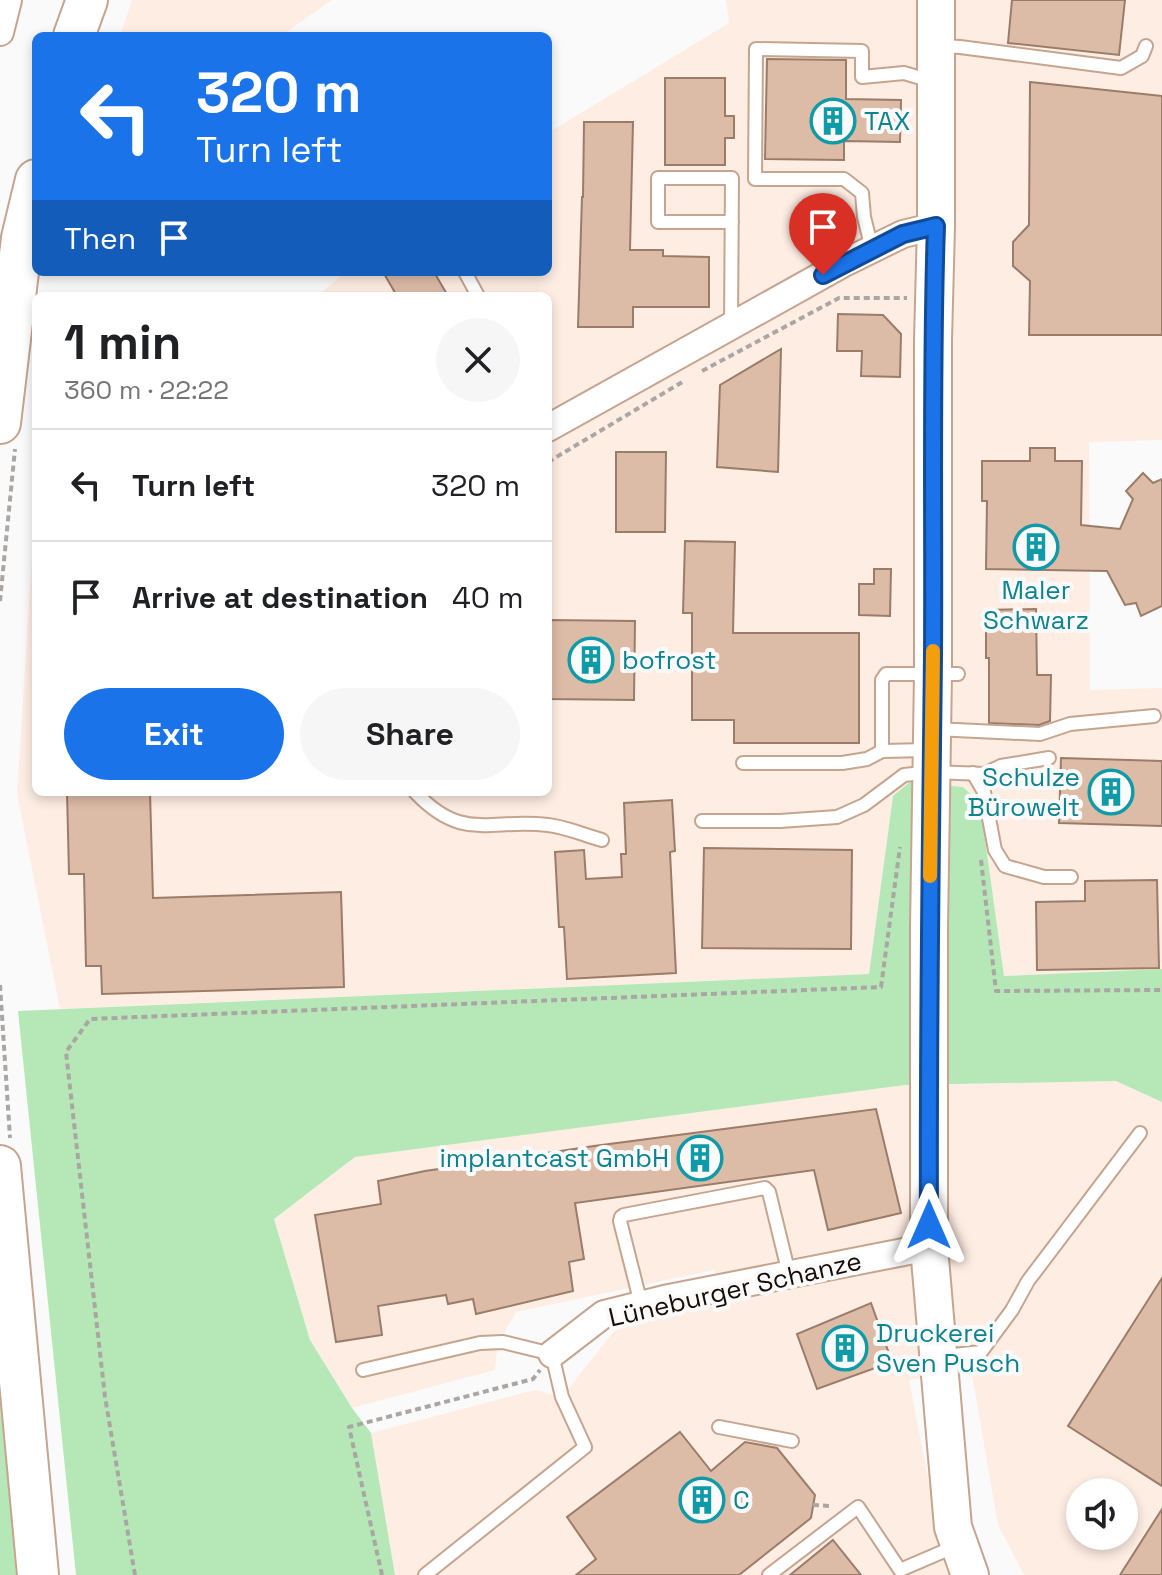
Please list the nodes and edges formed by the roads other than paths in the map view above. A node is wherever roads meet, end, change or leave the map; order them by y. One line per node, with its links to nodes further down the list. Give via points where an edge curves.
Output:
1 (8, 0): 5 (street)
2 (80, 0): 6 (main road)
3 (87, 0): 7 (main road)
4 (936, 0): 8 (street)
5 (0, 32)
6 (73, 32)
7 (74, 32)
8 (936, 46): 9 (lane, via 1121,68 1142,56); 10 (street)
9 (1146, 46)
10 (937, 82): 13 (street); 14 (lane, via 904,73 862,77 862,51 756,49 755,179 844,179 862,193)
11 (32, 197): 17 (main road, via 22,238)
12 (732, 222): 12 (lane, via 732,178 658,178 658,222); 15 (lane)
13 (936, 226): 14 (street); 18 (street)
14 (872, 249): 15 (street)
15 (731, 327): 16 (street)
16 (552, 421)
17 (8, 436)
18 (945, 673): 21 (lane, via 886,674); 22 (street)
19 (1154, 716): 20 (lane, via 1070,724)
20 (1040, 734): 22 (lane); 24 (lane, via 1036,740 1043,758)
21 (882, 751): 22 (lane); 23 (lane, via 842,763)
22 (932, 751): 24 (lane); 26 (lane, via 864,805 837,817); 31 (street)
23 (743, 763)
24 (973, 773): 28 (lane, via 984,792 995,850 1005,866 1044,877)
25 (418, 796): 27 (lane, via 451,820 466,824 545,825)
26 (702, 821)
27 (602, 840)
28 (1071, 877)
29 (1140, 1133): 35 (lane, via 981,1352)
30 (0, 1166): 41 (main road)
31 (929, 1247): 32 (street, Lüneburger Schanze); 35 (street)
32 (789, 1274): 33 (street, Lüneburger Schanze); 33 (lane, via 765,1188 684,1203 621,1217)
33 (641, 1304): 34 (street, Lüneburger Schanze, via 604,1314)
34 (552, 1354): 36 (lane, via 503,1342 480,1343); 42 (lane, via 562,1397 585,1447)
35 (938, 1357): 39 (street, via 953,1527)
36 (363, 1370)
37 (719, 1427): 38 (lane)
38 (792, 1441)
39 (965, 1560): 40 (lane, via 900,1570 858,1507)
40 (776, 1573)
41 (38, 1575)
42 (425, 1575)

